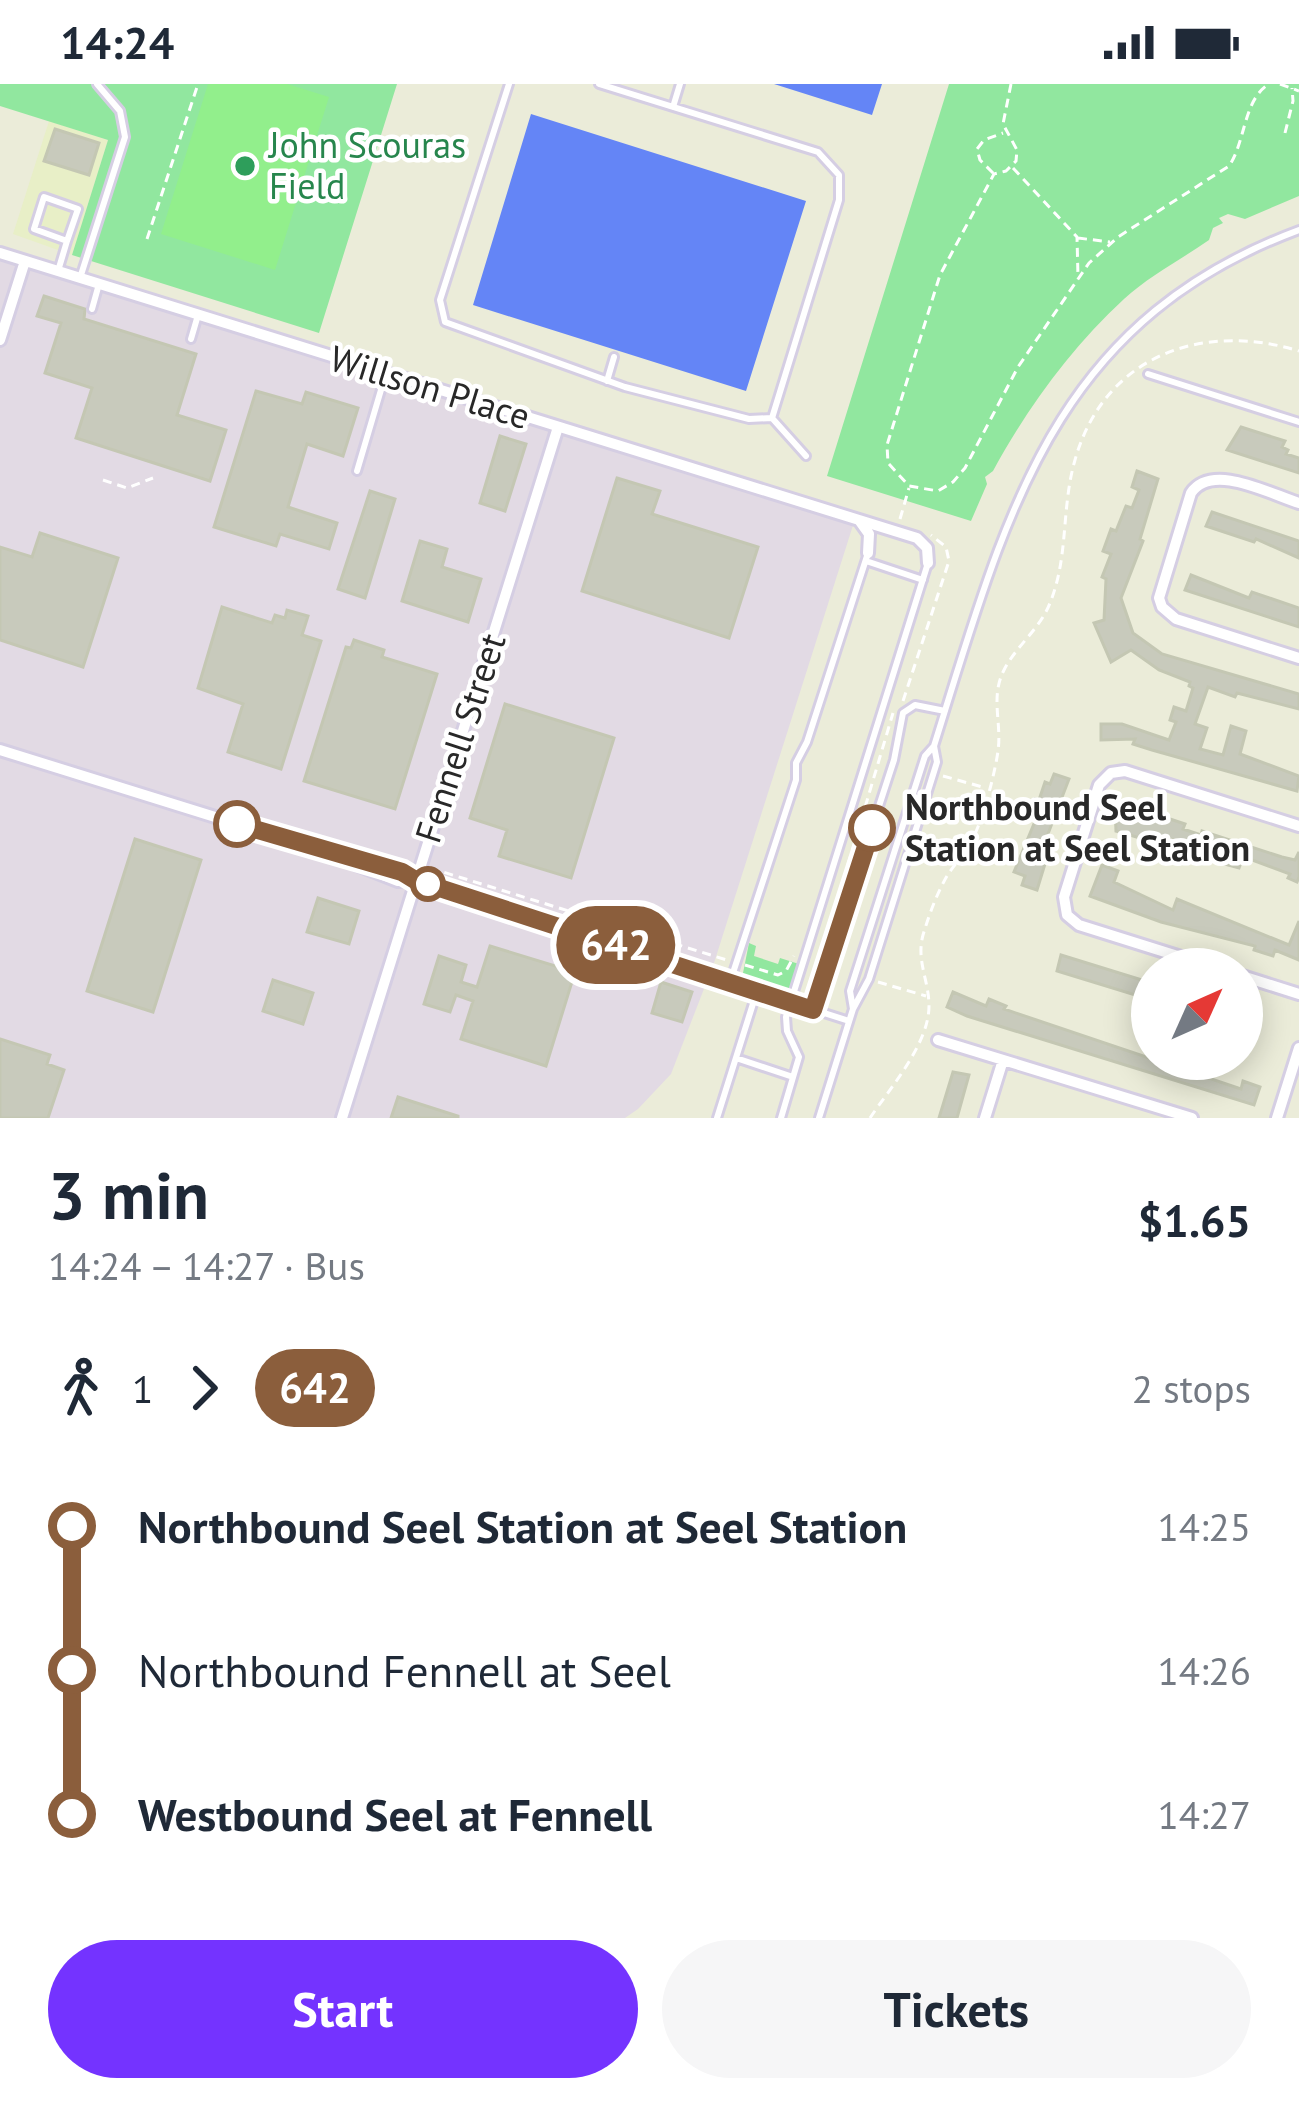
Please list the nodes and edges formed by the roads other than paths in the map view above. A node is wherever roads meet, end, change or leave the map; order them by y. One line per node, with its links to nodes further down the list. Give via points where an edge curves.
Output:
1 (97, 84): 11 (lane, via 120,111 125,137)
2 (508, 84): 20 (lane, via 440,311 452,326)
3 (599, 84): 5 (lane)
4 (680, 84): 5 (lane)
5 (673, 107): 21 (lane, via 818,152 838,175 839,200)
6 (1299, 230): 32 (lane, via 1182,291 1078,392 1017,497)
7 (67, 241): 7 (lane, via 34,229 44,197 78,209); 10 (lane)
8 (0, 253): 9 (street, Willson Place)
9 (25, 260): 10 (street, Willson Place); 15 (street)
10 (58, 271): 11 (street, Willson Place)
11 (80, 278): 12 (street, Willson Place)
12 (100, 284): 13 (lane); 14 (street, Willson Place)
13 (92, 309)
14 (198, 315): 16 (lane); 18 (street, Willson Place)
15 (0, 340)
16 (191, 340)
17 (614, 357): 20 (lane)
18 (386, 373): 23 (street, Willson Place); 25 (lane)
19 (1148, 374): 22 (lane)
20 (607, 381): 21 (lane, via 748,419)
21 (772, 418): 24 (lane)
22 (1299, 422)
23 (558, 427): 27 (street, Willson Place); 36 (street, Fennell Street)
24 (806, 456)
25 (357, 471)
26 (1299, 503): 31 (street, via 1218,478 1202,481 1191,493 1160,598 1176,619)
27 (859, 520): 28 (street); 29 (street, Willson Place, via 921,541)
28 (867, 557): 30 (lane); 38 (lane)
29 (928, 563): 30 (lane)
30 (923, 580): 42 (lane)
31 (1299, 658)
32 (945, 711): 33 (lane); 44 (lane, via 915,705 903,713)
33 (934, 746): 43 (lane, via 937,762); 43 (lane, via 850,992)
34 (0, 750): 36 (street)
35 (1299, 826): 37 (street, via 1111,773 1099,784 1064,897 1067,914)
36 (415, 880): 38 (street); 51 (street, Fennell Street)
37 (1152, 948)
38 (730, 982): 40 (street)
39 (1263, 983): 41 (street)
40 (757, 991): 42 (street); 48 (lane)
41 (1299, 994)
42 (790, 1002): 44 (lane); 50 (lane, via 785,1024 799,1053)
43 (853, 1009): 45 (lane)
44 (813, 1010): 45 (lane)
45 (849, 1021): 54 (lane)
46 (938, 1040): 49 (street)
47 (1299, 1048): 57 (street)
48 (736, 1058): 50 (lane); 52 (lane)
49 (1004, 1060): 55 (street); 56 (street)
50 (794, 1077): 53 (lane)
51 (342, 1118)
52 (717, 1118)
53 (781, 1118)
54 (819, 1118)
55 (986, 1118)
56 (1192, 1118)
57 (1277, 1118)

